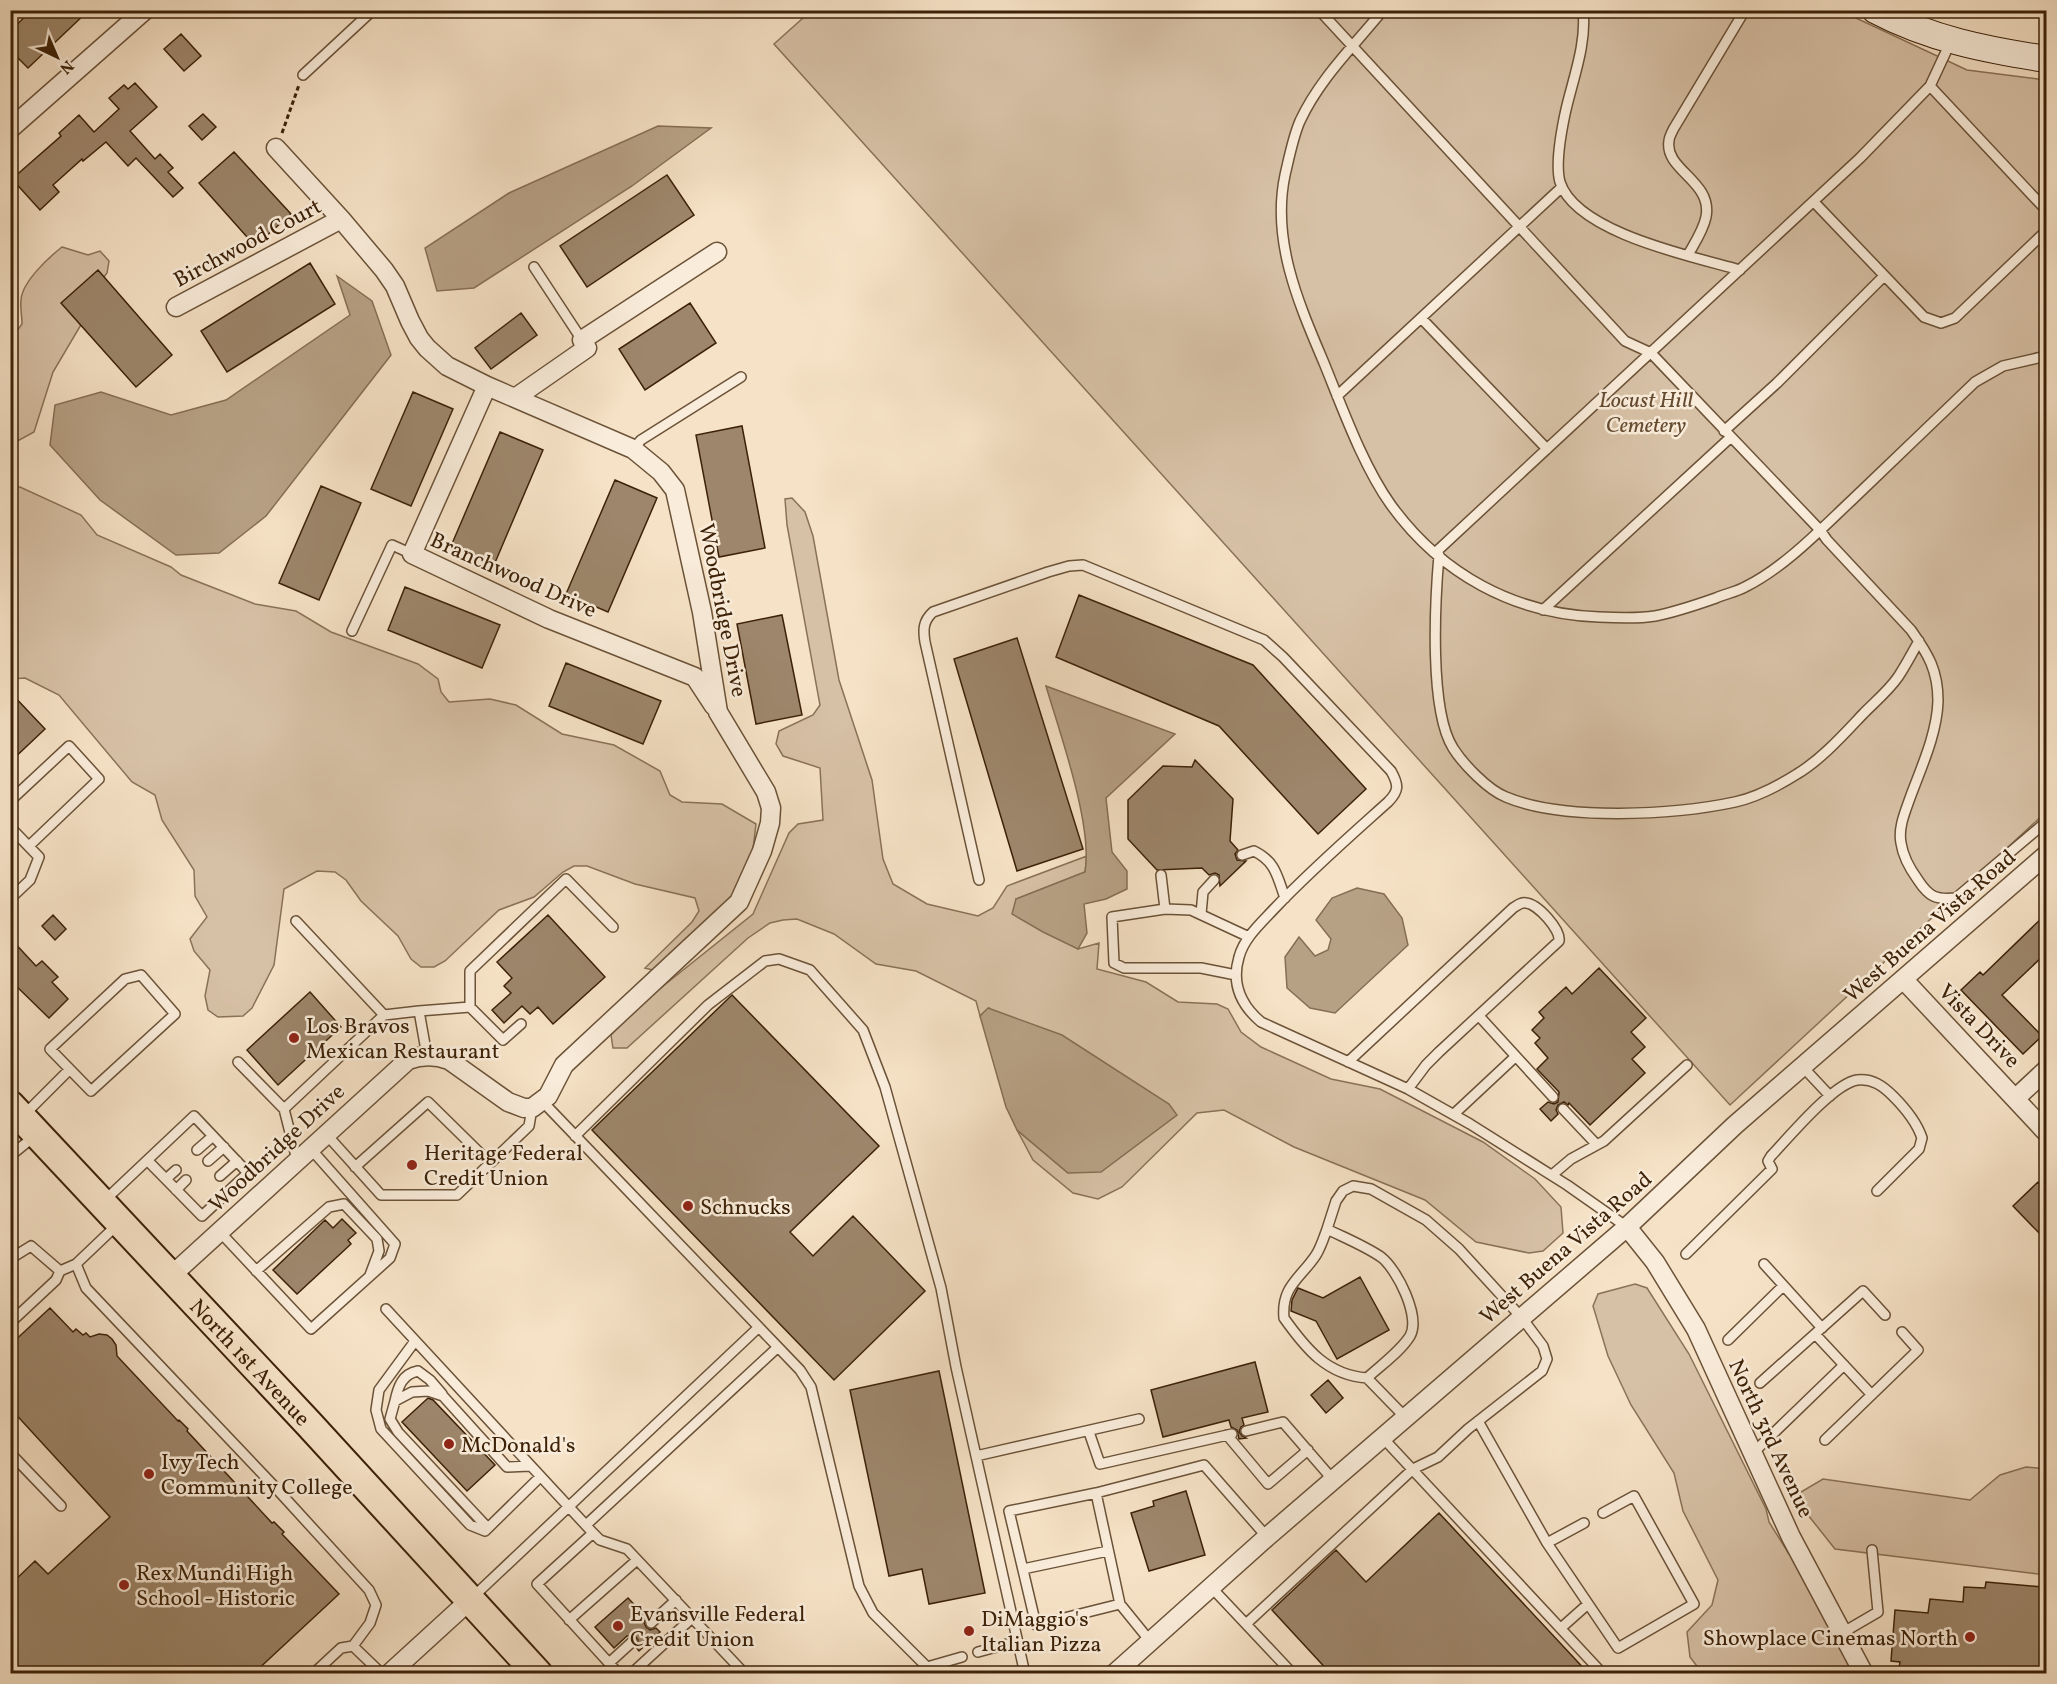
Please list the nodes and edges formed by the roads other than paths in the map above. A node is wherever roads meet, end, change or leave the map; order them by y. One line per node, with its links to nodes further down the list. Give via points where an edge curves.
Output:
1 (145, 10): 13 (street)
2 (373, 10): 11 (lane)
3 (1319, 10): 9 (lane)
4 (1383, 10): 9 (lane)
5 (1583, 10): 15 (lane, via 1582,42 1559,149)
6 (1745, 10): 22 (lane, via 1669,141 1669,153 1702,191 1707,207 1702,229)
7 (1875, 10): 8 (main road)
8 (1951, 41): 10 (main road); 12 (lane)
9 (1352, 45): 19 (lane); 33 (lane, via 1315,93 1299,123 1281,205 1289,272)
10 (2046, 59)
11 (303, 75)
12 (1930, 87): 16 (lane); 17 (lane)
13 (10, 129)
14 (276, 148): 18 (street, Woodbridge Drive)
15 (1562, 187): 19 (lane); 22 (lane, via 1576,204 1608,228)
16 (1814, 202): 24 (lane); 25 (lane)
17 (2046, 210)
18 (341, 219): 26 (street, Birchwood Court); 32 (street, Woodbridge Drive, via 395,286 427,348 447,366)
19 (1519, 227): 27 (lane); 29 (lane, via 1625,341)
20 (2046, 231): 25 (lane, via 1955,318 1941,323 1924,317)
21 (717, 252): 28 (street)
22 (1688, 255): 24 (lane)
23 (534, 267): 28 (lane)
24 (1740, 270): 29 (lane)
25 (1884, 276): 35 (lane)
26 (176, 307)
27 (1420, 318): 33 (lane); 37 (lane)
28 (582, 340): 34 (street, via 587,348)
29 (1651, 353): 35 (lane); 37 (lane)
30 (2046, 356): 38 (lane, via 2003,366 1975,382)
31 (741, 377): 36 (lane, via 641,440)
32 (487, 386): 34 (street, Woodbridge Drive); 39 (street, Branchwood Drive)
33 (1337, 396): 40 (lane, via 1390,503)
34 (515, 398): 36 (street, Woodbridge Drive)
35 (1727, 434): 38 (lane); 41 (lane)
36 (633, 449): 44 (street, Woodbridge Drive, via 661,472 675,490 702,612)
37 (1547, 449): 40 (lane)
38 (1820, 530): 41 (lane, via 1746,587 1695,606 1655,616 1621,618); 43 (lane)
39 (412, 554): 42 (lane, via 392,545); 44 (street, Branchwood Drive, via 549,619 695,677)
40 (1438, 554): 41 (lane, via 1483,587); 43 (lane, via 1437,679 1448,739 1471,771 1503,796 1526,804 1645,814 1736,802 1772,788 1800,773 1835,743 1898,677)
41 (1543, 610)
42 (352, 631)
43 (1919, 641): 46 (lane, via 1933,664 1938,704 1930,742 1901,824 1900,841 1908,866 1925,891 1940,899 1956,898)
44 (718, 712): 80 (street, Woodbridge Drive, via 758,776 771,808 762,851 748,885 739,902 564,1065 548,1096)
45 (10, 801): 48 (lane, via 69,746 99,779)
46 (2046, 822)
47 (10, 827): 48 (lane)
48 (29, 846): 55 (lane, via 39,857 30,880)
49 (1242, 855): 54 (lane, via 1254,851 1265,856 1274,866)
50 (2046, 855): 62 (street, West Buena Vista Road)
51 (1161, 875): 56 (lane)
52 (978, 880): 54 (lane, via 923,629 928,616 943,607 1068,566 1083,565 1264,640 1394,777 1397,793)
53 (1214, 880): 57 (lane, via 1203,892)
54 (1285, 898): 60 (lane)
55 (10, 899)
56 (1165, 909): 57 (lane); 61 (lane, via 1112,917 1114,963 1124,968 1201,968)
57 (1201, 914): 60 (lane)
58 (296, 921): 65 (lane)
59 (613, 927): 63 (lane, via 567,879 470,971)
60 (1249, 938): 61 (lane)
61 (1236, 975): 71 (lane, via 1240,997 1261,1022)
62 (1903, 979): 73 (street, West Buena Vista Road); 79 (street, Vista Drive)
63 (470, 1007): 64 (lane); 67 (lane, via 503,1040)
64 (419, 1011): 65 (lane); 68 (lane)
65 (384, 1015): 81 (lane)
66 (1479, 1016): 69 (lane); 71 (lane, via 1559,941 1558,930 1529,903 1513,908); 76 (lane, via 1426,1065)
67 (521, 1024)
68 (427, 1056): 80 (street, via 449,1059 508,1102); 86 (street, Woodbridge Drive, via 402,1063)
69 (1515, 1057): 78 (lane); 83 (lane)
70 (238, 1062): 81 (lane)
71 (1348, 1062): 76 (lane)
72 (1687, 1065): 89 (lane)
73 (1802, 1066): 77 (lane); 109 (street, West Buena Vista Road)
74 (69, 1070): 74 (lane, via 91,1091 176,1014 141,975 125,979 50,1049); 84 (lane)
75 (2046, 1070): 79 (street)
76 (1408, 1089): 83 (lane)
77 (1830, 1096): 105 (lane, via 1858,1080 1877,1083 1901,1103 1920,1132 1919,1149); 112 (lane, via 1771,1156 1768,1161 1772,1169)
78 (1553, 1097)
79 (2016, 1098): 85 (street, Vista Drive)
80 (537, 1105): 88 (lane); 97 (lane, via 529,1126)
81 (284, 1109): 92 (lane)
82 (1563, 1109): 89 (lane)
83 (1454, 1114): 100 (lane)
84 (23, 1119): 93 (lane); 108 (main road, North 1st Avenue)
85 (2046, 1132)
86 (326, 1134): 92 (street, Woodbridge Drive); 98 (lane)
87 (213, 1136): 90 (lane); 91 (lane); 94 (lane, via 194,1116)
88 (575, 1136): 125 (lane); 146 (lane, via 708,1005 765,960 779,959 810,970 862,1030 885,1087 940,1288)
89 (1597, 1145): 100 (lane)
90 (224, 1147): 95 (lane); 96 (lane)
91 (197, 1150)
92 (304, 1154): 111 (street, Woodbridge Drive); 119 (lane, via 395,1244 390,1258)
93 (11, 1155)
94 (148, 1161): 102 (lane); 108 (lane)
95 (208, 1161)
96 (237, 1161): 101 (lane); 107 (lane, via 248,1173 202,1216)
97 (490, 1163): 98 (lane, via 457,1195 381,1195); 98 (lane, via 428,1102)
98 (356, 1167)
99 (176, 1170): 102 (lane)
100 (1552, 1175): 109 (lane)
101 (220, 1176)
102 (166, 1179): 104 (lane)
103 (186, 1180): 104 (lane)
104 (176, 1190): 107 (lane)
105 (1877, 1191)
106 (199, 1196): 107 (lane)
107 (190, 1204)
108 (111, 1213): 114 (lane); 118 (main road, North 1st Avenue)
109 (1627, 1227): 123 (street, West Buena Vista Road); 145 (street, North 3rd Avenue, via 1655,1262 1696,1329)
110 (1327, 1228): 123 (lane, via 1343,1191 1353,1186 1371,1190 1426,1220 1459,1249); 132 (lane, via 1382,1258 1412,1310 1414,1326 1410,1335); 132 (lane, via 1317,1254 1291,1283 1284,1318 1324,1364 1351,1377)
111 (219, 1232): 117 (lane); 118 (street, Woodbridge Drive)
112 (1686, 1254)
113 (10, 1258): 116 (lane, via 31,1246)
114 (76, 1264): 116 (lane); 180 (lane, via 86,1288 369,1590 376,1605 370,1623)
115 (1764, 1264): 120 (lane)
116 (60, 1271): 124 (lane, via 56,1280)
117 (256, 1271): 119 (lane, via 311,1329); 119 (lane, via 329,1207 344,1204 377,1239 379,1251)
118 (171, 1276): 167 (main road, North 1st Avenue)
119 (369, 1277)
120 (1783, 1286): 126 (lane); 128 (lane)
121 (386, 1309): 129 (lane)
122 (1886, 1315): 126 (lane, via 1863,1291)
123 (1522, 1318): 137 (street, West Buena Vista Road); 139 (lane, via 1543,1346 1547,1359 1542,1371)
124 (10, 1323)
125 (759, 1327): 130 (lane); 154 (lane)
126 (1818, 1331): 131 (lane); 133 (lane)
127 (1902, 1332): 134 (lane, via 1918,1350)
128 (1728, 1340)
129 (415, 1341): 148 (lane); 158 (lane, via 379,1390 376,1410 381,1429 470,1525 485,1531)
130 (778, 1347): 157 (lane); 184 (lane, via 811,1387 859,1586 873,1613)
131 (1844, 1365): 134 (lane); 145 (lane)
132 (1367, 1378): 137 (lane)
133 (1760, 1383)
134 (1871, 1394): 143 (lane)
135 (444, 1396): 136 (lane, via 412,1392); 136 (lane, via 418,1371 409,1373 398,1385); 148 (lane, via 507,1467)
136 (395, 1401): 158 (lane, via 390,1419 398,1432)
137 (1406, 1418): 142 (street, West Buena Vista Road)
138 (1139, 1419): 141 (lane)
139 (1478, 1421): 149 (lane, via 1438,1457); 161 (lane)
140 (1246, 1431): 144 (lane, via 1284,1422)
141 (1089, 1432): 144 (lane, via 1100,1464 1230,1434 1268,1484); 146 (lane)
142 (1383, 1438): 149 (lane); 151 (street, West Buena Vista Road)
143 (1825, 1440)
144 (1308, 1450): 151 (lane)
145 (1753, 1453): 176 (street, North 3rd Avenue, via 1791,1537)
146 (976, 1456): 177 (lane)
147 (10, 1457): 153 (lane)
148 (530, 1466): 150 (lane)
149 (1413, 1469): 174 (lane); 175 (lane)
150 (540, 1477): 154 (lane); 158 (lane)
151 (1334, 1481): 160 (street, West Buena Vista Road)
152 (1096, 1493): 160 (lane, via 1204,1465); 163 (lane); 165 (lane, via 1009,1510)
153 (61, 1506)
154 (569, 1506): 157 (lane); 167 (lane)
155 (1603, 1513): 170 (lane, via 1634,1496 1694,1604 1618,1648)
156 (1584, 1523): 161 (lane)
157 (585, 1525): 159 (lane)
158 (488, 1528)
159 (593, 1533): 164 (lane, via 600,1540 627,1549); 172 (lane, via 537,1584)
160 (1267, 1537): 166 (street, West Buena Vista Road)
161 (1547, 1543): 170 (lane)
162 (1872, 1550): 176 (lane, via 1878,1612)
163 (1108, 1551): 165 (lane); 169 (lane)
164 (637, 1560): 168 (lane); 172 (lane)
165 (1023, 1569): 169 (lane, via 1036,1625)
166 (1211, 1587): 174 (lane); 178 (street, West Buena Vista Road)
167 (470, 1600): 187 (street); 188 (main road, North 1st Avenue)
168 (676, 1600): 171 (lane); 173 (lane)
169 (1120, 1604): 178 (lane)
170 (1588, 1604): 175 (lane)
171 (692, 1618): 190 (lane); 191 (lane)
172 (569, 1620): 183 (lane)
173 (651, 1623)
174 (1246, 1624): 194 (lane)
175 (1561, 1628): 195 (lane)
176 (1842, 1633): 196 (street, North 3rd Avenue)
177 (1017, 1641): 181 (lane); 192 (lane)
178 (1150, 1641): 193 (street, West Buena Vista Road)
179 (632, 1642): 183 (lane)
180 (353, 1646): 185 (lane, via 340,1648); 186 (lane)
181 (978, 1652)
182 (962, 1657): 184 (lane)
183 (609, 1663): 189 (lane)
184 (931, 1670)
185 (313, 1674)
186 (382, 1674)
187 (389, 1674)
188 (538, 1674)
189 (619, 1674)
190 (632, 1674)
191 (745, 1674)
192 (1025, 1674)
193 (1114, 1674)
194 (1293, 1674)
195 (1603, 1674)
196 (1864, 1674)

